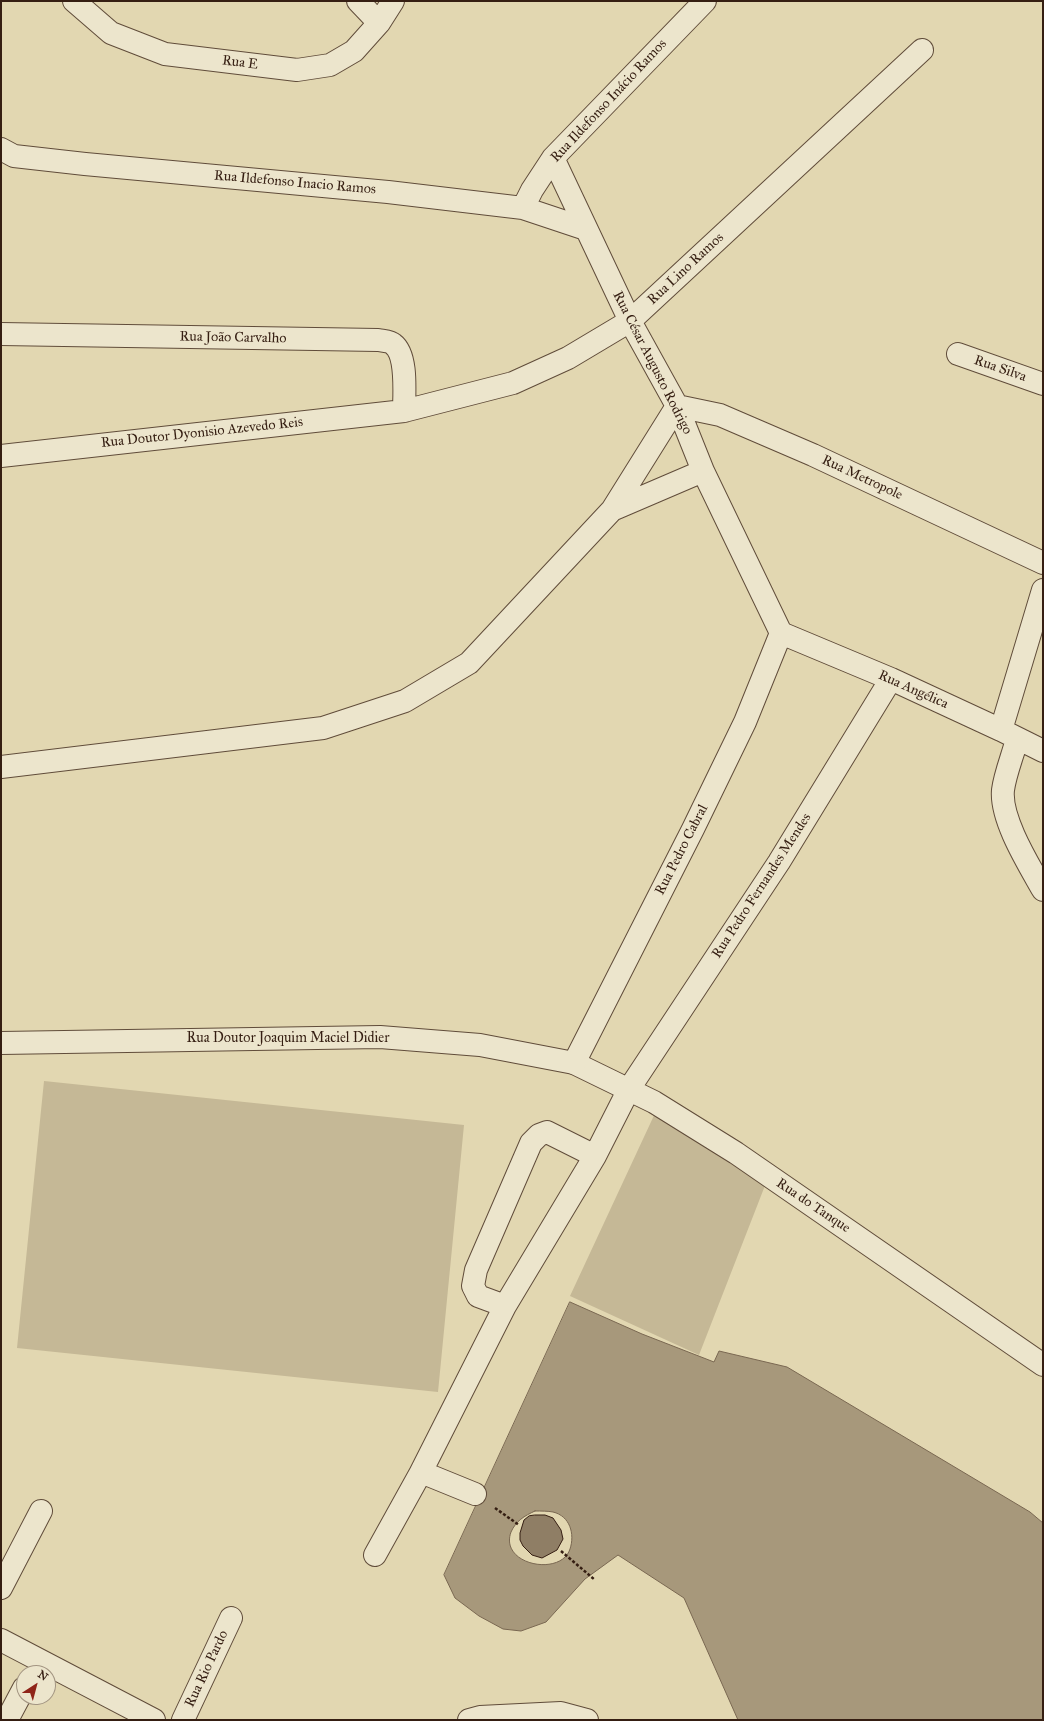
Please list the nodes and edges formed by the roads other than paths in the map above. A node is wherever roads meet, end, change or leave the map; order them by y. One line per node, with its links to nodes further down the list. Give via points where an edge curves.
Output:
1 (74, 1): 5 (street, Rua E, via 111,33 165,54 297,70 330,65 354,51)
2 (358, 1): 5 (street)
3 (393, 1): 5 (street, Rua E)
4 (705, 1): 8 (street, Rua Ildefonso Inácio Ramos)
5 (379, 24)
6 (922, 50): 11 (street, Rua Lino Ramos)
7 (1, 150): 9 (street, Rua Ildefonso Inacio Ramos, via 14,156 85,164 380,191)
8 (553, 158): 9 (street, Rua Ildefonso Inácio Ramos); 10 (street, Rua César Augusto Rodrigo)
9 (523, 208): 10 (street, Rua Ildefonso Inacio Ramos)
10 (586, 229): 11 (street, Rua César Augusto Rodrigo)
11 (630, 321): 15 (street, Rua César Augusto Rodrigo); 16 (street, Rua Lino Ramos, via 568,358 513,383)
12 (1, 334): 16 (street, Rua João Carvalho, via 378,340 392,343 401,352)
13 (958, 354): 14 (street, Rua Silva)
14 (1043, 384)
15 (677, 406): 18 (street, Rua César Augusto Rodrigo); 19 (street); 20 (street, Rua Metropole, via 720,415)
16 (404, 411): 17 (street, Rua Doutor Dyonisio Azevedo Reis)
17 (1, 456)
18 (703, 471): 19 (street); 22 (street, Rua César Augusto Rodrigo)
19 (612, 510): 26 (street, via 469,663 405,701 323,728)
20 (1043, 562)
21 (1043, 590): 24 (street)
22 (781, 633): 23 (street, Rua Angélica); 29 (street, Rua Pedro Cabral, via 745,722)
23 (891, 679): 24 (street, Rua Angélica); 30 (street, Rua Pedro Fernandes Mendes, via 779,862)
24 (1009, 734): 25 (street, Rua Angélica); 27 (street, via 1003,790 1005,812 1024,856)
25 (1043, 751)
26 (1, 767)
27 (1043, 890)
28 (1, 1043): 29 (street, Rua Doutor Joaquim Maciel Didier, via 380,1037 480,1045)
29 (574, 1063): 30 (street, Rua do Tanque)
30 (629, 1089): 31 (street, Rua Pedro Fernandes Mendes); 33 (street, Rua do Tanque, via 736,1153)
31 (595, 1156): 32 (street, Rua Pedro Fernandes Mendes); 32 (street, via 547,1132 531,1142 476,1270 473,1286 478,1296)
32 (506, 1306): 34 (street, Rua Pedro Fernandes Mendes)
33 (1043, 1365)
34 (421, 1472): 35 (street); 37 (street, Rua Pedro Fernandes Mendes)
35 (475, 1494)
36 (41, 1511): 38 (street)
37 (375, 1556)
38 (1, 1588)
39 (231, 1618): 46 (street, Rua Rio Pardo)
40 (1, 1640): 41 (street)
41 (34, 1665)
42 (56, 1676): 45 (street)
43 (16, 1703): 44 (street)
44 (7, 1720)
45 (154, 1720)
46 (183, 1720)
47 (469, 1720): 48 (street, via 480,1717 561,1713)
48 (587, 1720)

